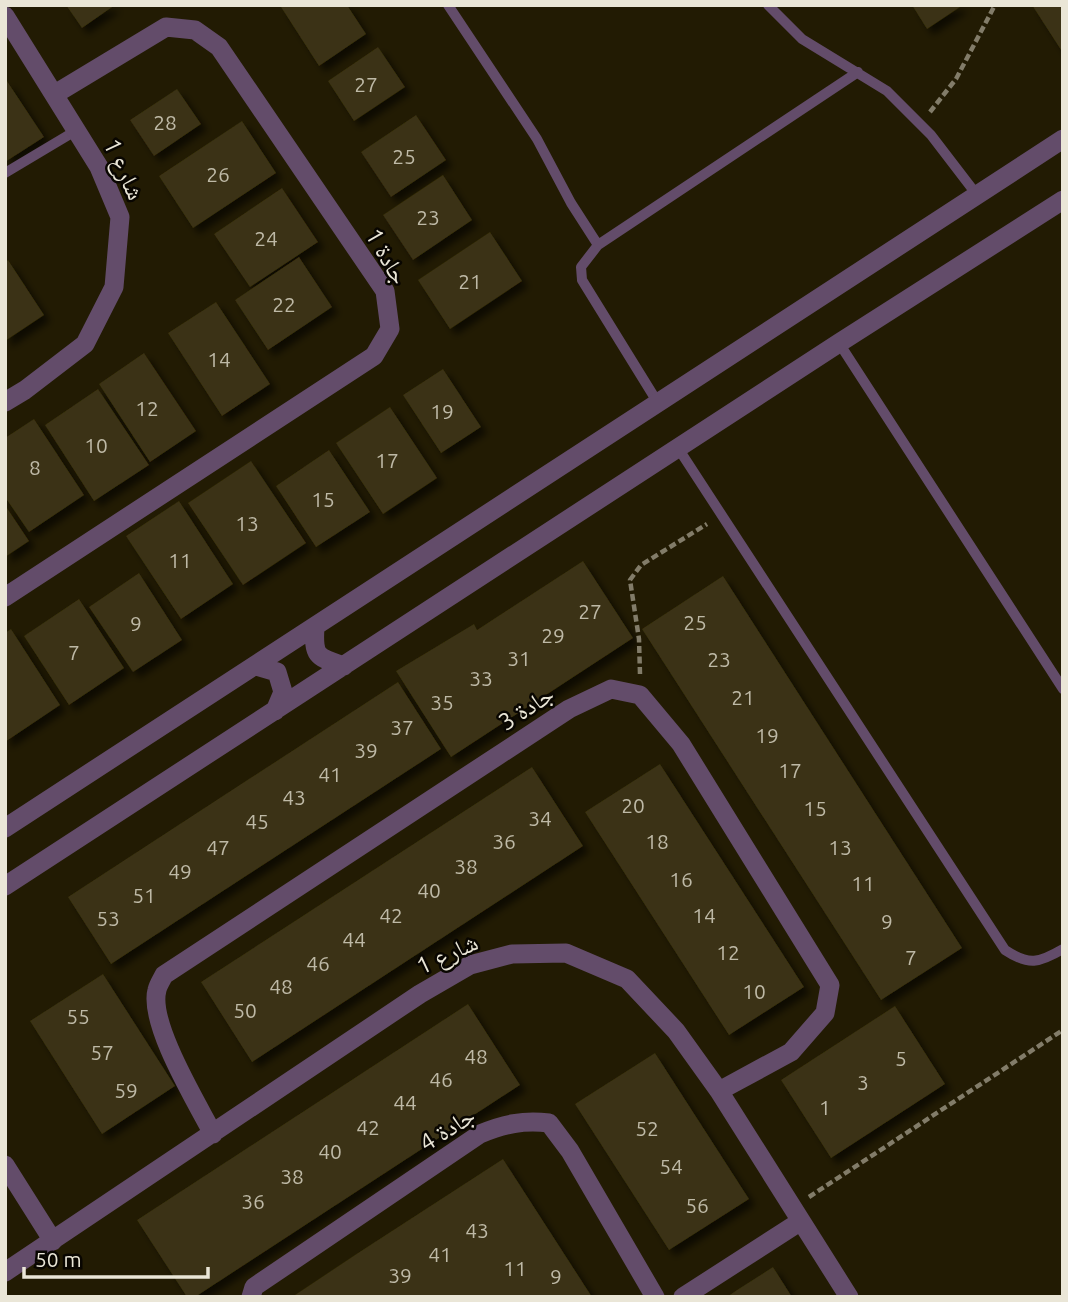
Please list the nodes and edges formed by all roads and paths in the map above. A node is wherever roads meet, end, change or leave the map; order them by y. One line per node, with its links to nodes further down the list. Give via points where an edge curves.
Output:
1 (448, 5): 13 (lane, via 537,139)
2 (768, 5): 5 (lane, via 802,39)
3 (995, 5): 7 (path, via 956,79)
4 (5, 16): 6 (street, شارع 1)
5 (858, 72): 7 (lane, via 887,91); 13 (lane)
6 (55, 94): 8 (street, شارع 1); 19 (street, جادة 1, via 166,27 195,30 219,47 385,291 390,329 374,356)
7 (920, 125): 11 (lane)
8 (77, 130): 10 (lane); 15 (street, شارع 1, via 120,217 114,287 85,344)
9 (1063, 139): 11 (street)
10 (5, 173)
11 (977, 195): 16 (street)
12 (1063, 200): 14 (street)
13 (598, 245): 16 (lane, via 581,267 582,280)
14 (839, 343): 17 (street); 23 (lane)
15 (5, 402)
16 (658, 403): 20 (street)
17 (678, 448): 18 (lane); 22 (street)
18 (722, 514): 24 (path, via 641,565 630,580 639,639); 28 (lane, via 1004,950 1019,960 1037,961)
19 (5, 597)
20 (315, 627): 21 (street); 22 (street, via 314,648 320,658)
21 (256, 666): 25 (street, via 276,672 283,692); 26 (street)
22 (344, 666): 25 (street)
23 (1063, 689)
24 (640, 695): 30 (street, via 681,744 830,985 825,1013 790,1052); 31 (street, جادة 3, via 611,690 569,709 164,975 156,1008 166,1042)
25 (275, 711): 27 (street)
26 (5, 828)
27 (5, 886)
28 (1063, 949)
29 (1063, 1030): 33 (path)
30 (719, 1091): 31 (street, شارع 1, via 676,1031 626,979 566,953 512,954 470,965 420,994); 33 (street, شارع 1)
31 (213, 1134): 34 (street, شارع 1)
32 (5, 1165): 34 (street)
33 (797, 1214): 38 (street); 39 (street, شارع 1)
34 (53, 1241): 35 (street, شارع 1)
35 (7, 1267)
36 (251, 1297): 37 (street, جادة 4, via 254,1287 480,1133 528,1121 549,1124 570,1151)
37 (655, 1297)
38 (683, 1297)
39 (849, 1297)

